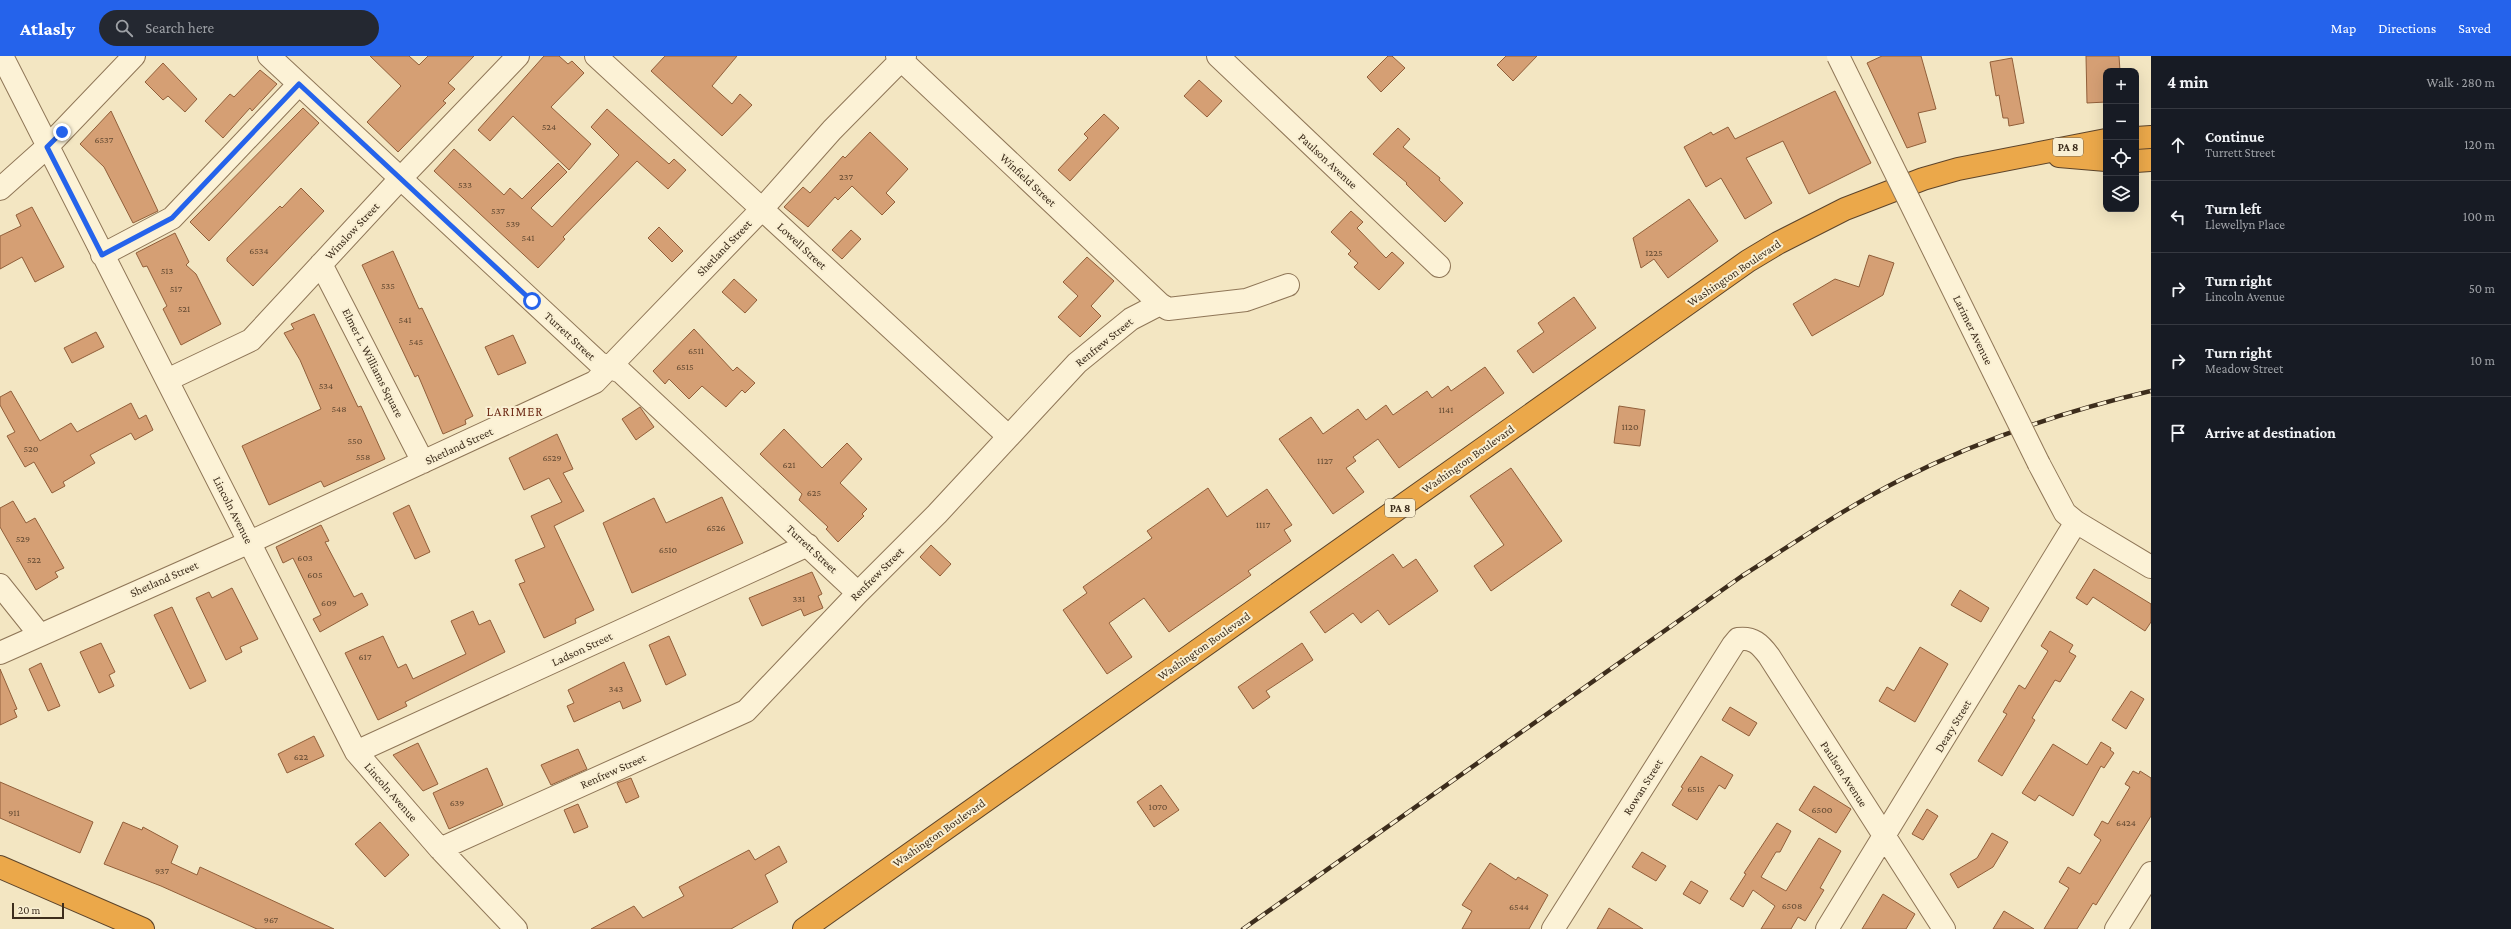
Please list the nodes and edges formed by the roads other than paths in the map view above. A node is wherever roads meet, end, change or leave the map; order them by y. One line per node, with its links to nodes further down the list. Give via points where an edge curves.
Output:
1 (2, 56): 13 (street, Lincoln Avenue)
2 (134, 56): 13 (street)
3 (268, 56): 9 (street, Turrett Street)
4 (518, 56): 18 (street, Winslow Street)
5 (596, 56): 20 (street, Lowell Street)
6 (1218, 56): 23 (street, Paulson Avenue)
7 (1838, 56): 30 (street, Larimer Avenue, bridge, via 2039,464 2065,513)
8 (901, 57): 20 (street, Shetland Street); 25 (street, Winfield Street)
9 (299, 84): 18 (street, Turrett Street); 21 (street, via 172,218)
10 (2151, 137): 11 (highway)
11 (2139, 138)
12 (2103, 141): 14 (highway, Washington Boulevard / PA 8)
13 (47, 147): 19 (street); 21 (street, Lincoln Avenue)
14 (2029, 156): 15 (highway, Washington Boulevard / PA 8); 46 (highway, Washington Boulevard / PA 8, via 1958,169 1882,193 1809,226 1748,261)
15 (2103, 160)
16 (2151, 160): 17 (highway)
17 (2139, 161)
18 (400, 179): 22 (street, Winslow Street); 26 (street, Turrett Street, via 599,363)
19 (0, 189)
20 (762, 209): 26 (street, Shetland Street); 28 (street, Lowell Street)
21 (102, 255): 27 (street, Lincoln Avenue)
22 (321, 264): 27 (street, Winslow Street, via 251,340); 29 (street, Elmer L. Williams Square)
23 (1439, 266)
24 (1288, 284): 25 (street, via 1246,300 1168,309)
25 (1160, 304): 28 (street, Renfrew Street, via 1131,319 1077,363)
26 (610, 367): 29 (street, Shetland Street, via 595,382); 32 (street, Turrett Street, via 621,372)
27 (167, 380): 31 (street, Lincoln Avenue)
28 (1008, 436): 35 (street, Renfrew Street, via 937,514)
29 (423, 462): 31 (street, Shetland Street)
30 (2076, 522): 33 (street, Larimer Avenue); 40 (street, Deary Street)
31 (250, 542): 36 (street, Shetland Street); 39 (street, Lincoln Avenue)
32 (808, 545): 35 (street, Turrett Street); 39 (street, Ladson Street)
33 (2151, 567)
34 (0, 585): 36 (street)
35 (858, 593): 41 (street, Renfrew Street, via 746,711)
36 (40, 635): 38 (street, Shetland Street)
37 (1733, 644): 40 (street, Paulson Avenue, via 1738,639 1749,638 1760,645); 47 (street, Rowan Street)
38 (0, 653)
39 (356, 752): 41 (street, Lincoln Avenue)
40 (1885, 838): 48 (street, Deary Street); 49 (street, Paulson Avenue)
41 (440, 849): 45 (street, Lincoln Avenue)
42 (0, 867): 44 (highway)
43 (2151, 873): 50 (street)
44 (142, 929)
45 (516, 929)
46 (804, 929)
47 (1553, 929)
48 (1827, 929)
49 (1944, 929)
50 (2116, 929)

